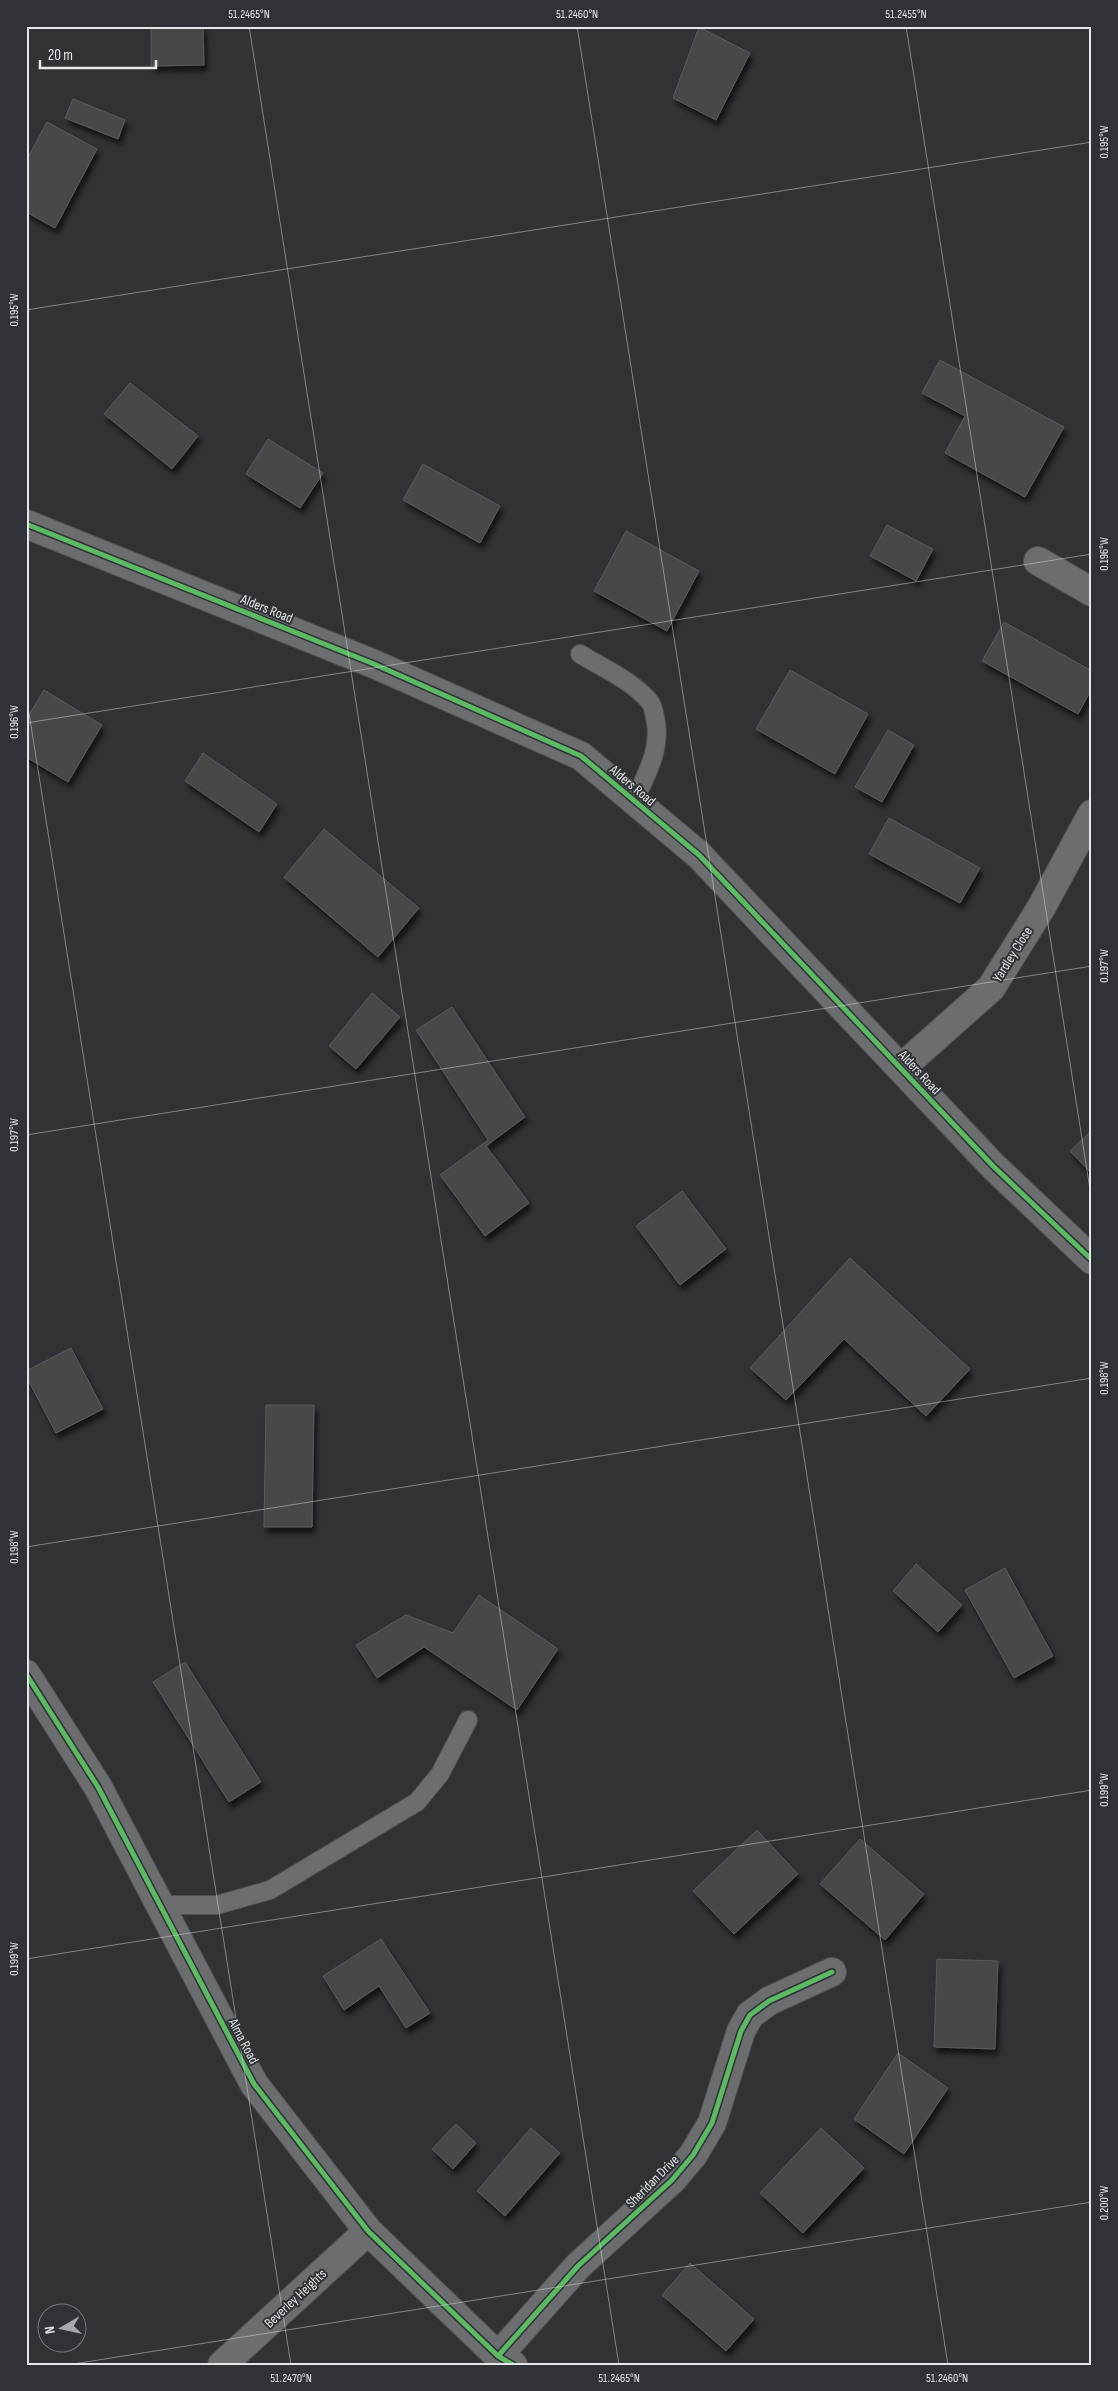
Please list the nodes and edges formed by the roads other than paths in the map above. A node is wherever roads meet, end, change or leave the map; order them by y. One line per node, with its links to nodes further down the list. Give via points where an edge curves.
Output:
1 (26, 524): 5 (street, Alders Road, via 374,664 580,756)
2 (1038, 561): 3 (street)
3 (1092, 592)
4 (580, 654): 5 (lane, via 635,688 652,704 657,744)
5 (634, 801): 7 (street, Alders Road, via 699,855)
6 (1092, 814): 7 (street, Yardley Close, via 1041,908 991,988)
7 (901, 1068): 8 (street, Alders Road, via 993,1166)
8 (1092, 1260)
9 (26, 1674): 11 (street, Alma Road, via 98,1787)
10 (468, 1720): 11 (lane, via 440,1774 417,1802 270,1890 217,1905)
11 (160, 1905): 13 (street, Alma Road, via 254,2084)
12 (832, 1972): 14 (street, Sheridan Drive, via 769,2001 750,2015 741,2031 712,2123 693,2155 672,2180 578,2266)
13 (368, 2230): 14 (street, Alma Road); 15 (street, Beverley Heights)
14 (506, 2360)
15 (222, 2365)

